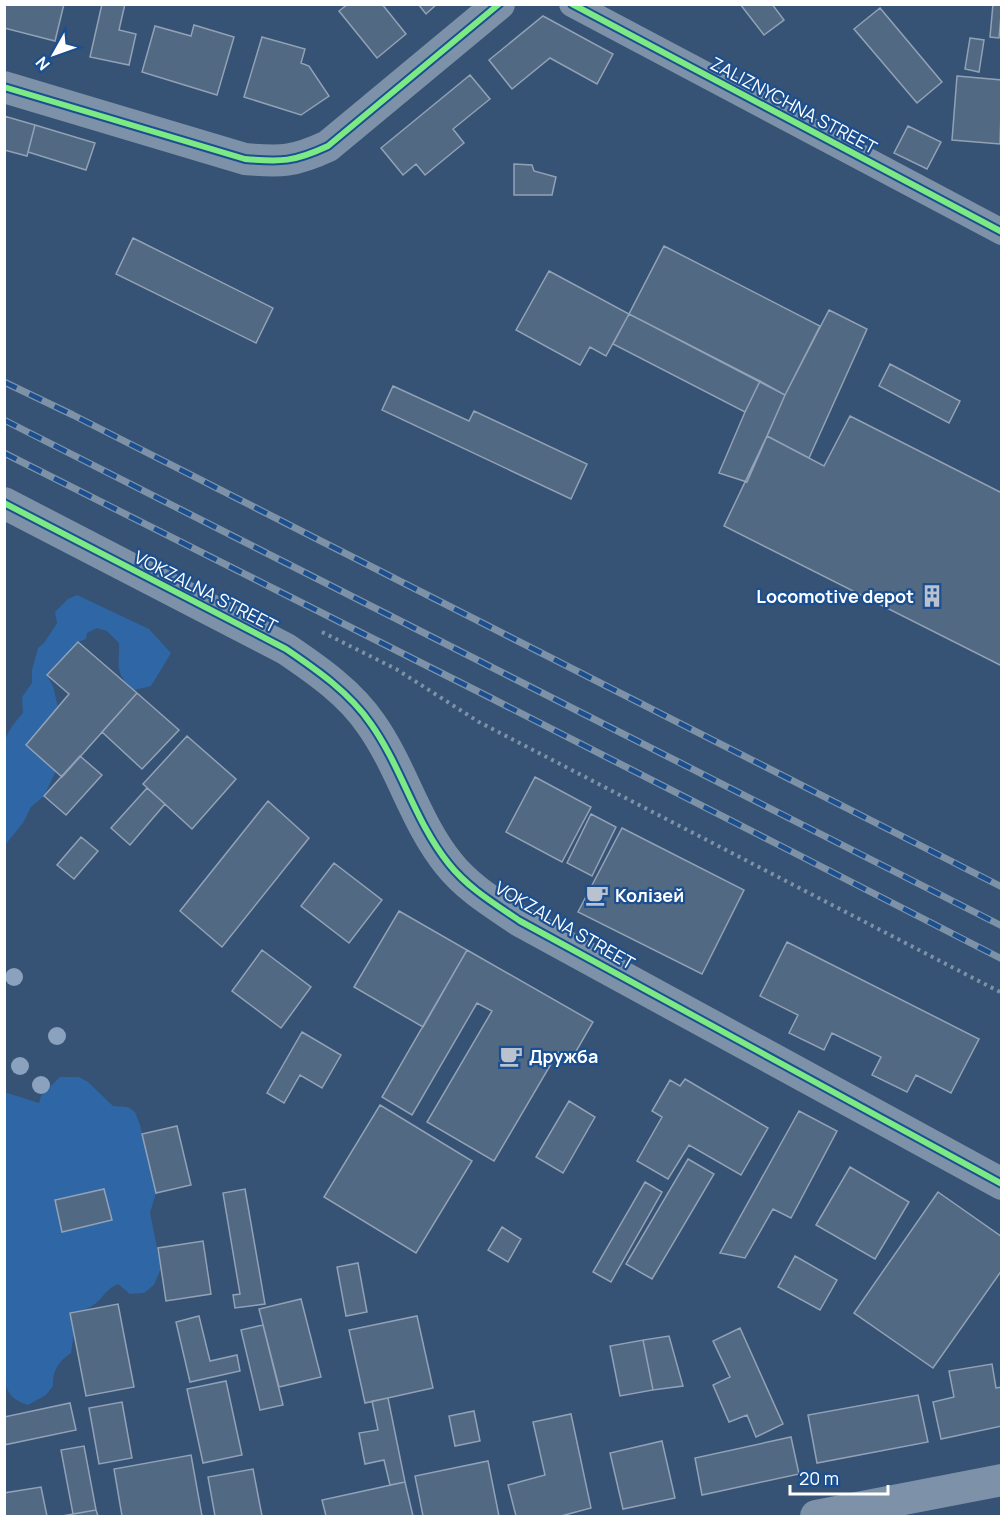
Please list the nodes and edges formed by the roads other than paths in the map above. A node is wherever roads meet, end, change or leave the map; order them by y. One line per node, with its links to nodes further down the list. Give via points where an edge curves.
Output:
1 (499, 4): 3 (street, via 335,141 302,158 245,159)
2 (572, 4): 4 (street, ZALIZNYCHNA STREET)
3 (4, 87)
4 (1002, 232)
5 (4, 503): 6 (street, VOKZALNA STREET, via 286,649 317,671 349,697 370,723 449,864 477,891 520,921)
6 (1002, 1184)
7 (1002, 1480): 8 (street)
8 (816, 1516)

